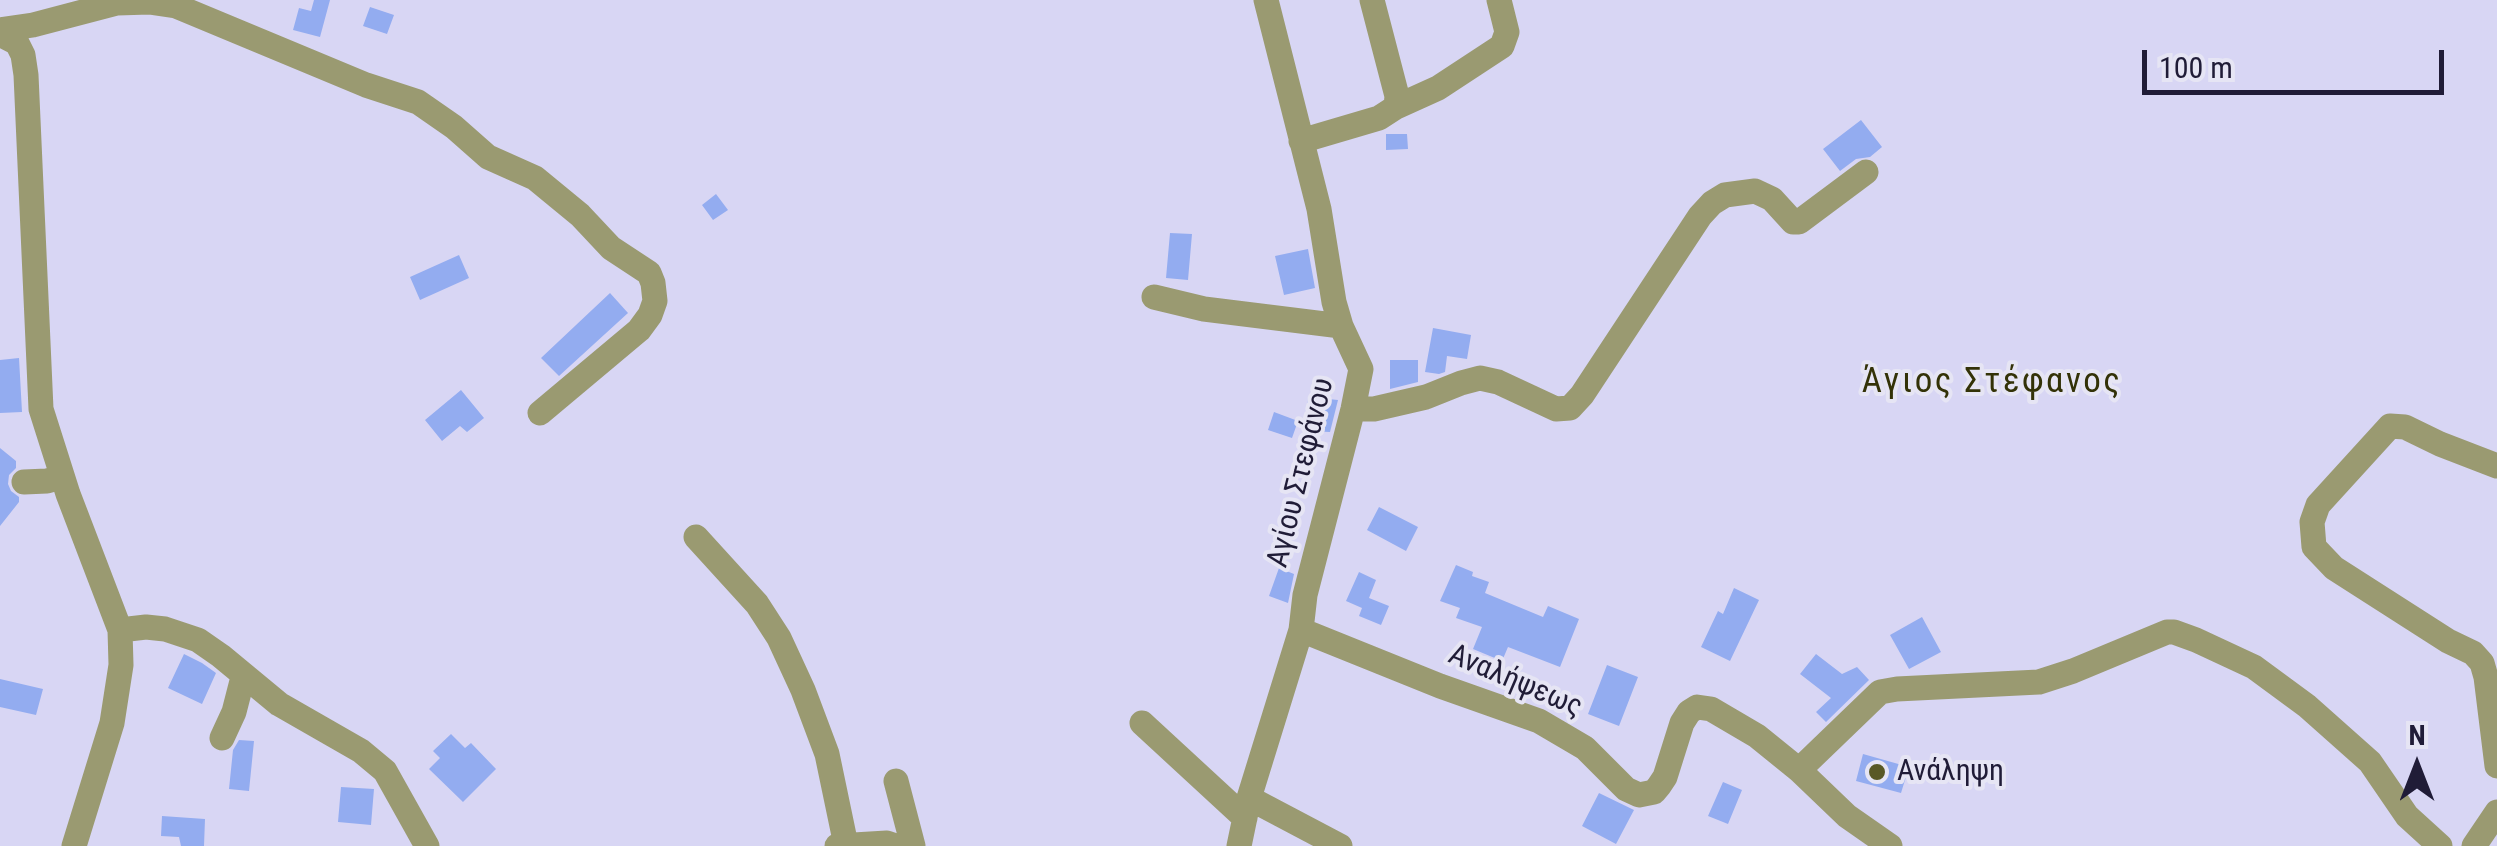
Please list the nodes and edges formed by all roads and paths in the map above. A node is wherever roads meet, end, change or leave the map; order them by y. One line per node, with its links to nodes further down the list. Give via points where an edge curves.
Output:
1 (1266, 0): 7 (street, Αγίου Στεφάνου)
2 (1372, 0): 6 (street)
3 (1499, 0): 6 (street, via 1507,32 1502,46)
4 (213, 9): 5 (street, via 117,3); 12 (street, via 366,85 423,105 484,154 557,195 611,248 649,272 655,301 639,330)
5 (0, 32): 14 (street, via 17,43 26,74 40,399)
6 (1396, 107): 7 (street)
7 (1301, 141): 10 (street, Αγίου Στεφάνου)
8 (1866, 172): 11 (street, via 1799,222 1756,190 1712,203 1570,408 1556,409 1480,378 1426,397)
9 (1154, 297): 10 (street)
10 (1341, 326): 11 (street, Αγίου Στεφάνου, via 1361,369)
11 (1353, 410): 18 (street, Αγίου Στεφάνου)
12 (540, 413)
13 (2497, 466): 22 (street, via 2405,426 2390,426 2318,504 2312,522 2314,546 2334,568 2482,663)
14 (62, 477): 15 (street); 17 (street)
15 (24, 482)
16 (696, 536): 27 (street, via 779,638 827,754)
17 (120, 630): 19 (street, via 175,631 210,648); 28 (street, via 112,723)
18 (1301, 630): 23 (street, Αναλήψεως, via 1539,721 1585,748 1634,794 1660,786 1684,719 1696,707 1747,729); 25 (street, Αγίου Στεφάνου)
19 (244, 677): 21 (street); 29 (street, via 385,771)
20 (1142, 723): 25 (street)
21 (222, 738)
22 (2497, 766)
23 (1799, 770): 34 (street, Αναλήψεως); 35 (street, via 1880,692 2039,682 2170,631 2254,667 2307,706 2370,762 2399,806)
24 (896, 781): 31 (street)
25 (1247, 808): 32 (street, Αγίου Στεφάνου); 33 (street)
26 (2497, 812): 36 (street)
27 (841, 845): 30 (street)
28 (74, 846)
29 (427, 846)
30 (896, 846)
31 (913, 846)
32 (1240, 846)
33 (1340, 846)
34 (1890, 846)
35 (2440, 846)
36 (2474, 846)

